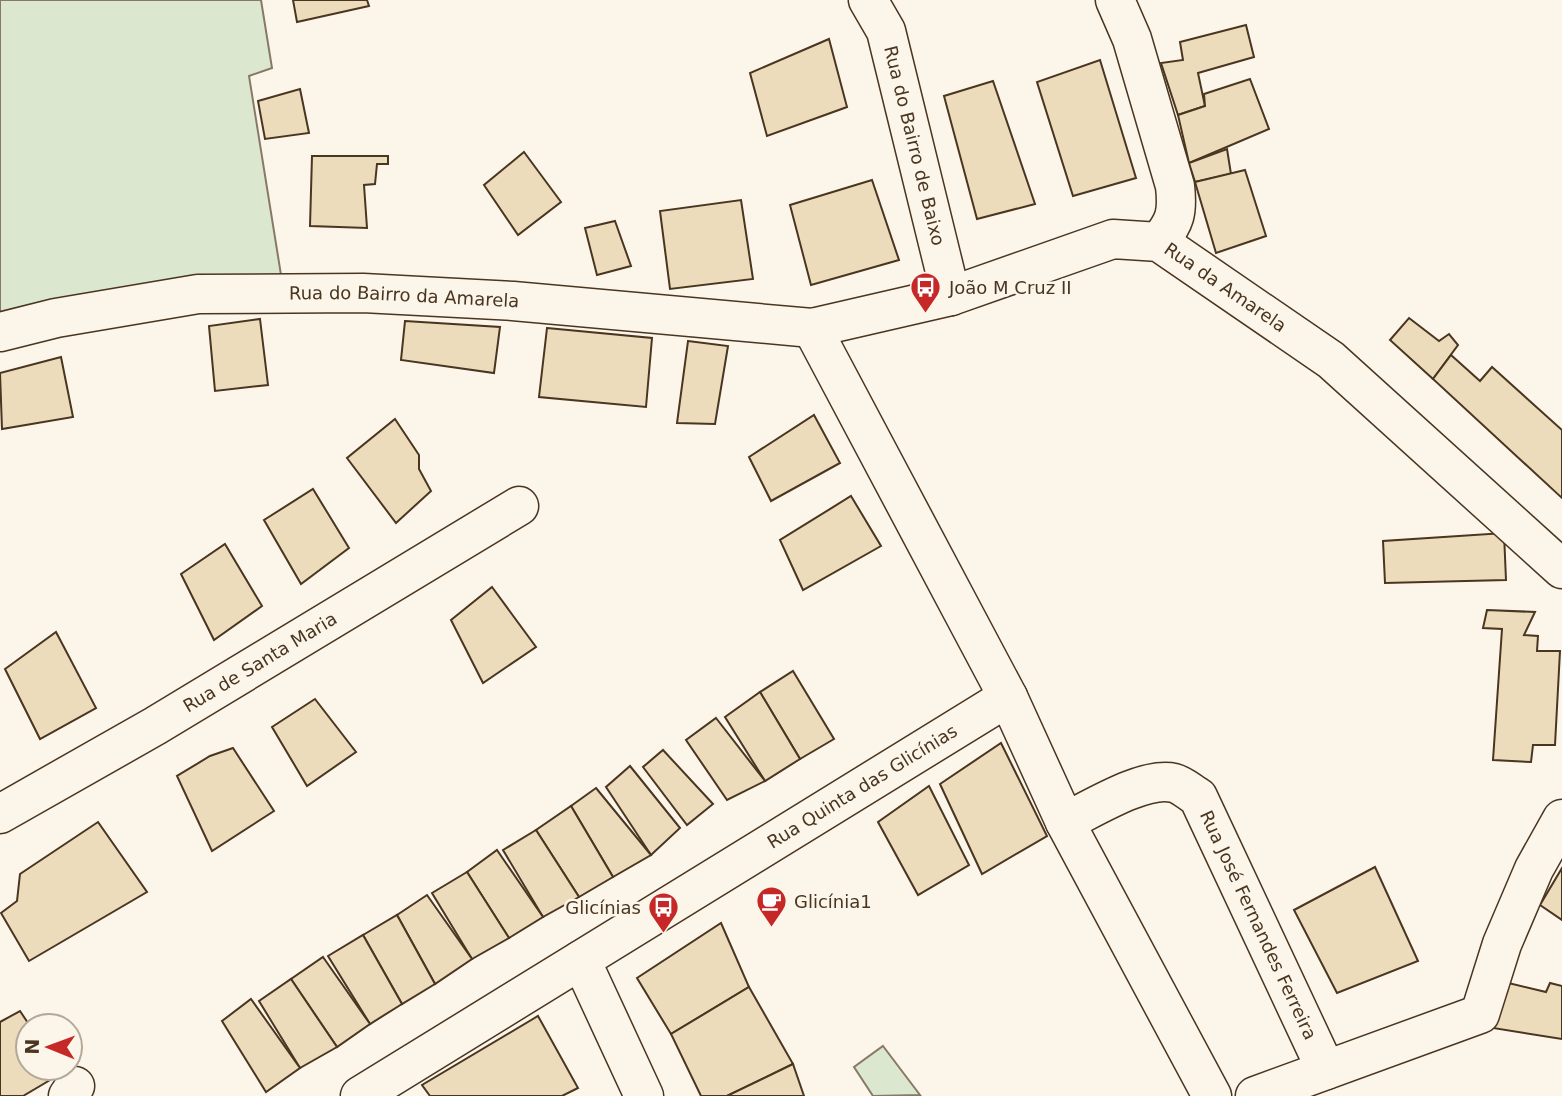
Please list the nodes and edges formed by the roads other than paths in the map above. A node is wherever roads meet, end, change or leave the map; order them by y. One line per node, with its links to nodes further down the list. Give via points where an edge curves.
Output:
1 (868, 0): 4 (street, Rua do Bairro de Baixo, via 886,31)
2 (1115, 0): 3 (street, via 1132,39 1175,186 1174,223)
3 (1160, 242): 4 (street, Rua da Amarela, via 1113,239); 8 (street, Rua da Amarela, via 1331,359)
4 (951, 296): 5 (street, Rua da Amarela)
5 (812, 328): 6 (street, Rua do Bairro da Amarela, via 513,301 363,293 198,294); 9 (street)
6 (0, 332)
7 (519, 506): 10 (street, Rua de Santa Maria)
8 (1562, 569)
9 (1008, 697): 12 (street); 13 (street, Rua Quinta das Glicínias)
10 (0, 814)
11 (1562, 819): 14 (street, via 1534,869 1502,944 1480,1014)
12 (1065, 822): 14 (street, Rua José Fernandes Ferreira, via 1140,787 1159,783 1175,783 1198,797); 17 (street)
13 (581, 960): 15 (street, Rua Quinta das Glicínias); 16 (street)
14 (1326, 1070): 18 (street)
15 (360, 1096)
16 (645, 1096)
17 (1212, 1096)
18 (1255, 1096)

